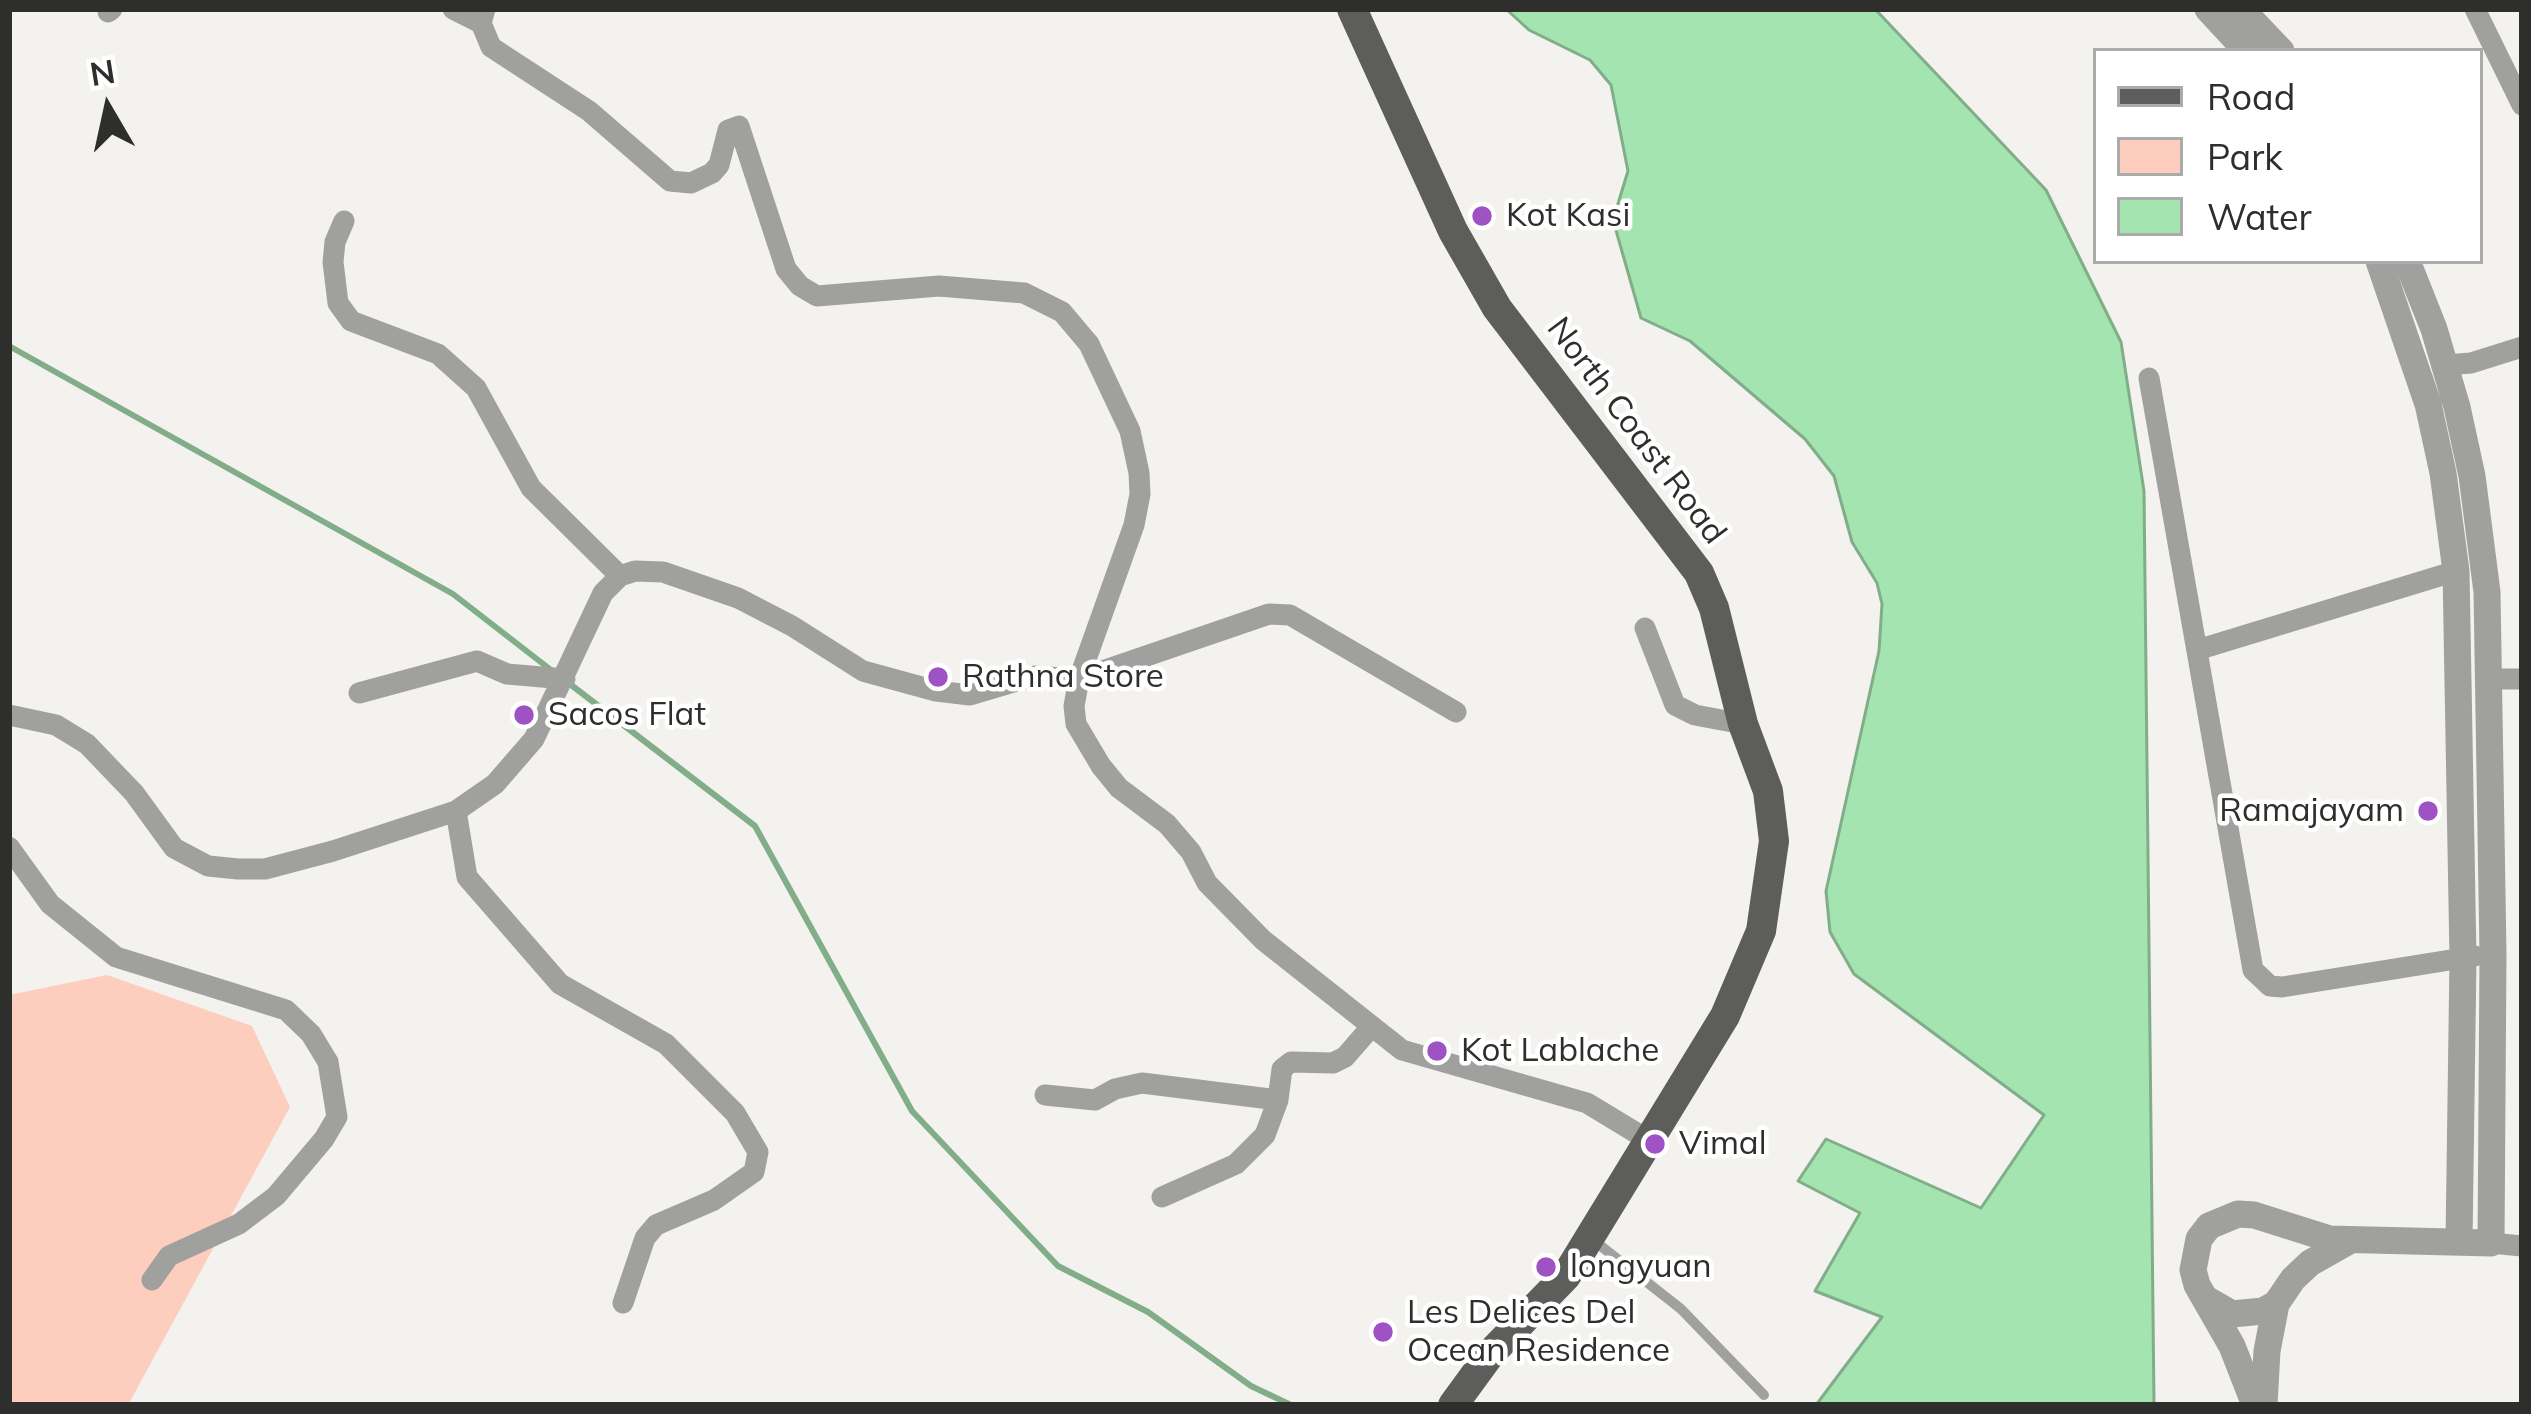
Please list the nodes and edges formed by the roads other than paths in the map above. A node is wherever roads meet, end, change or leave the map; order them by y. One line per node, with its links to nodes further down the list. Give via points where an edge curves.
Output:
1 (453, 9): 6 (street)
2 (1352, 9): 27 (main road, North Coast Road, via 1497,308 1699,573)
3 (2208, 9): 7 (street)
4 (2241, 9): 8 (street)
5 (2475, 9): 9 (street)
6 (483, 16): 20 (street, via 491,47 589,111 670,181 712,173 728,130 739,126 786,269 817,296 939,286 1024,293 1062,312 1090,344 1130,431 1140,494)
7 (2244, 48)
8 (2278, 48)
9 (2522, 105)
10 (344, 221): 17 (street, via 334,274 338,303 351,321 438,354 476,388 532,488)
11 (2380, 264): 16 (street, via 2428,404)
12 (2409, 264): 14 (street)
13 (2522, 347): 14 (street)
14 (2445, 365): 23 (street, via 2478,512)
15 (2149, 378): 19 (street)
16 (2456, 572): 19 (street); 31 (street)
17 (620, 576): 20 (street, via 663,572 738,598 863,670 936,692 970,695 1034,676); 22 (street, via 603,593)
18 (1645, 628): 27 (street, via 1675,705)
19 (2197, 650): 31 (street, via 2260,980 2282,987)
20 (1079, 679): 25 (street, via 1269,614 1290,615); 32 (street, via 1076,724 1100,766 1167,824 1207,883 1263,940)
21 (2522, 679): 23 (street)
22 (565, 680): 24 (street, via 507,674 476,661); 28 (street, via 517,760)
23 (2488, 680): 30 (street)
24 (359, 693)
25 (1456, 712)
26 (9, 715): 28 (street, via 56,725 87,744 174,848 208,866 266,869)
27 (1742, 724): 35 (main road, North Coast Road, via 1768,791 1774,842 1761,931 1738,993)
28 (456, 811): 46 (street, via 467,877 560,984 666,1044 735,1113 758,1152 754,1172 656,1225)
29 (9, 847): 44 (street, via 50,904 116,957 286,1010 328,1062 337,1117 324,1139 276,1196 239,1224 169,1256)
30 (2493, 954): 31 (street); 41 (street)
31 (2463, 958): 40 (street)
32 (1372, 1026): 34 (street, via 1333,1063 1282,1069); 35 (street, via 1402,1050 1587,1103)
33 (1045, 1095): 34 (street, via 1095,1100 1142,1083)
34 (1278, 1100): 36 (street, via 1265,1136 1236,1164)
35 (1648, 1140): 38 (main road, North Coast Road)
36 (1162, 1198)
37 (2270, 1220): 39 (street, via 2309,1236); 43 (street, via 2286,1235); 45 (street, via 2238,1214 2209,1226 2193,1270)
38 (1590, 1238): 48 (lane, via 1681,1310); 49 (main road, North Coast Road)
39 (2352, 1240): 40 (street); 43 (street)
40 (2459, 1242): 41 (street)
41 (2491, 1243): 42 (street)
42 (2522, 1246)
43 (2293, 1279): 47 (street)
44 (152, 1280)
45 (2206, 1299): 47 (street, via 2232,1314); 50 (street)
46 (623, 1303)
47 (2276, 1304): 50 (street)
48 (1764, 1395)
49 (1453, 1405)
50 (2259, 1405)

